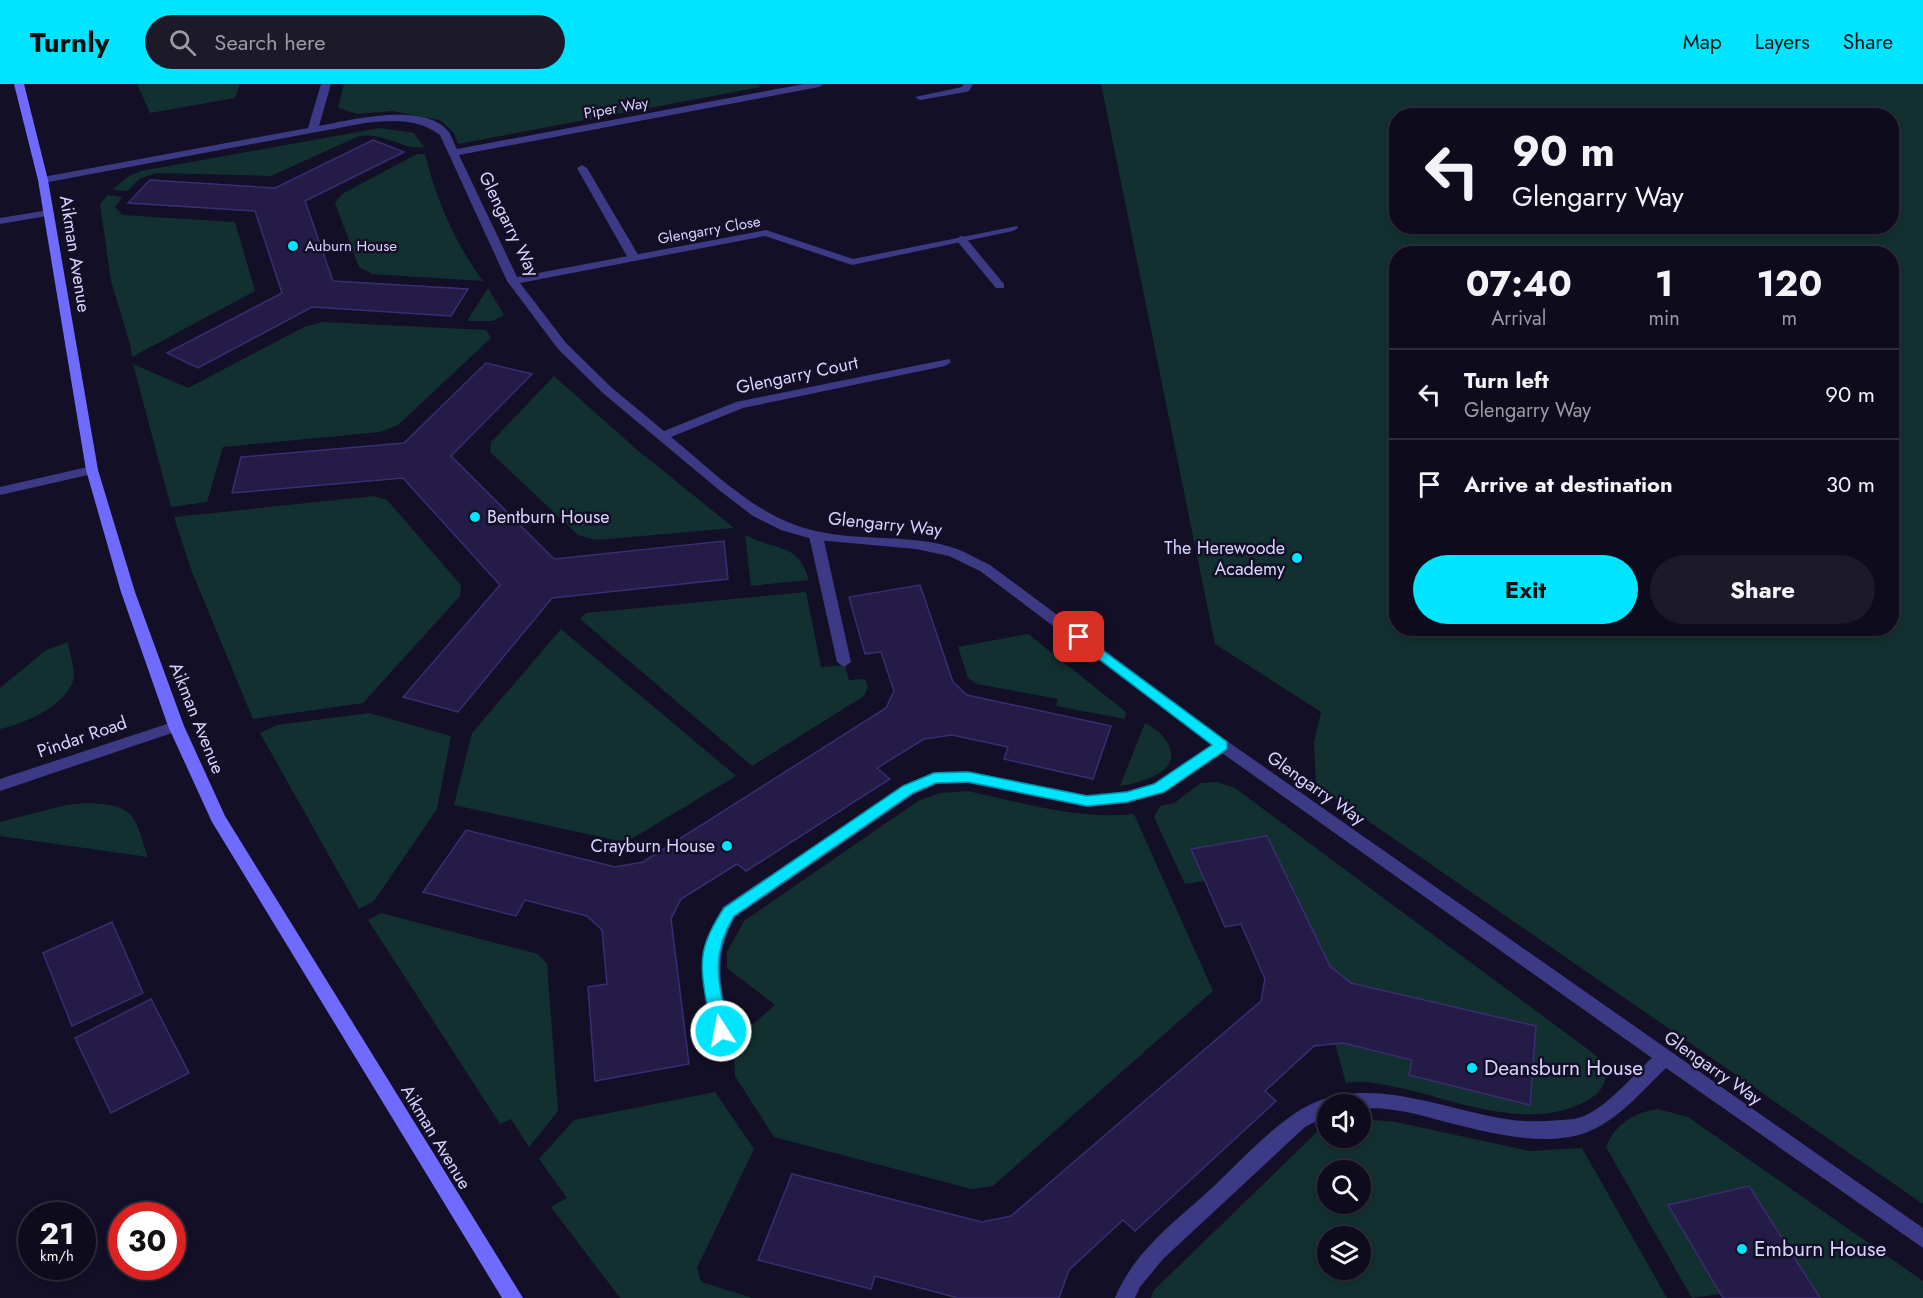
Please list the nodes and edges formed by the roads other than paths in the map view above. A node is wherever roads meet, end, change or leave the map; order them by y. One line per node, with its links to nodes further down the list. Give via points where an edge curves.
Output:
1 (19, 84): 9 (street, Aikman Avenue)
2 (326, 84): 6 (street)
3 (819, 84): 7 (street, Piper Way)
4 (968, 84): 5 (street, via 966,89)
5 (920, 97)
6 (313, 128): 7 (street, Glengarry Way, via 392,117 415,119 432,123 444,133); 9 (street, Glengarry Way)
7 (453, 153): 15 (street, Glengarry Way)
8 (582, 168): 14 (street)
9 (43, 180): 10 (street, Aikman Avenue)
10 (49, 213): 11 (street); 19 (street, Aikman Avenue)
11 (0, 221)
12 (1013, 228): 13 (street, Glengarry Close)
13 (961, 239): 14 (street, Glengarry Close, via 852,262 766,233); 16 (street)
14 (634, 258): 15 (street, Glengarry Close)
15 (513, 281): 18 (street, Glengarry Way, via 562,346)
16 (1000, 286)
17 (945, 362): 18 (street, Glengarry Court, via 740,405)
18 (661, 436): 21 (street, Glengarry Way, via 758,513)
19 (92, 470): 20 (street); 23 (street, Aikman Avenue, via 128,592)
20 (0, 491)
21 (816, 536): 22 (street); 24 (street, Glengarry Way, via 943,550 985,568)
22 (844, 662)
23 (176, 726): 25 (street, Pindar Road); 31 (street, Aikman Avenue, via 218,818)
24 (1222, 745): 26 (street, via 1158,788 1127,797 1087,801 968,777 934,778 908,790 729,912 715,939 708,969); 27 (street, Glengarry Way)
25 (0, 785)
26 (721, 1031)
27 (1664, 1058): 28 (street, via 1586,1125 1557,1130 1527,1130); 30 (street, Glengarry Way)
28 (1371, 1101)
29 (1317, 1112): 32 (street, via 1298,1121 1156,1252 1132,1281)
30 (1923, 1239)
31 (513, 1298)
32 (1125, 1298)

